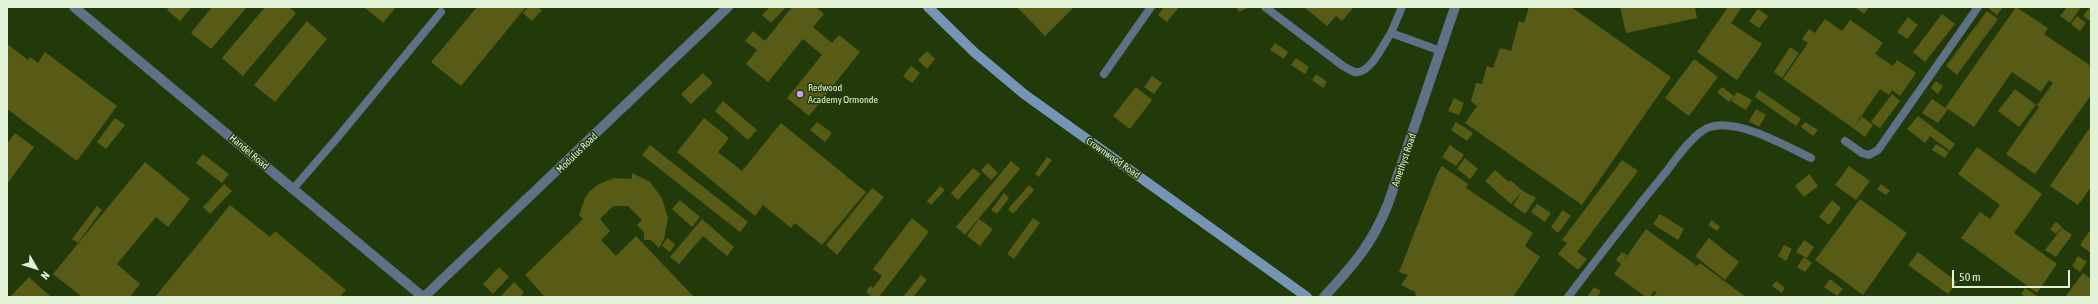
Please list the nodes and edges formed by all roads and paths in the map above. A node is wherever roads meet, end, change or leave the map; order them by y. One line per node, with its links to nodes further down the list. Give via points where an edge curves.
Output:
1 (74, 7): 15 (street, Handel Road)
2 (728, 7): 16 (street, Modulus Road, via 492,235)
3 (928, 7): 17 (main road, Crownwood Road, via 974,52 1024,94)
4 (1151, 7): 12 (lane)
5 (1265, 7): 10 (lane, via 1344,66 1356,72 1363,71 1371,65)
6 (1402, 7): 10 (lane)
7 (1454, 7): 11 (street, Amethyst Road)
8 (1978, 7): 13 (lane, via 1878,150 1869,155)
9 (441, 12): 15 (lane)
10 (1391, 33): 11 (lane)
11 (1441, 51): 18 (street, Amethyst Road, via 1378,230 1361,256)
12 (1104, 74)
13 (1845, 141)
14 (1811, 158): 19 (lane, via 1751,131 1728,126 1710,127 1690,142)
15 (293, 188): 16 (street, Handel Road)
16 (424, 297)
17 (1307, 297)
18 (1324, 297)
19 (1568, 297)

